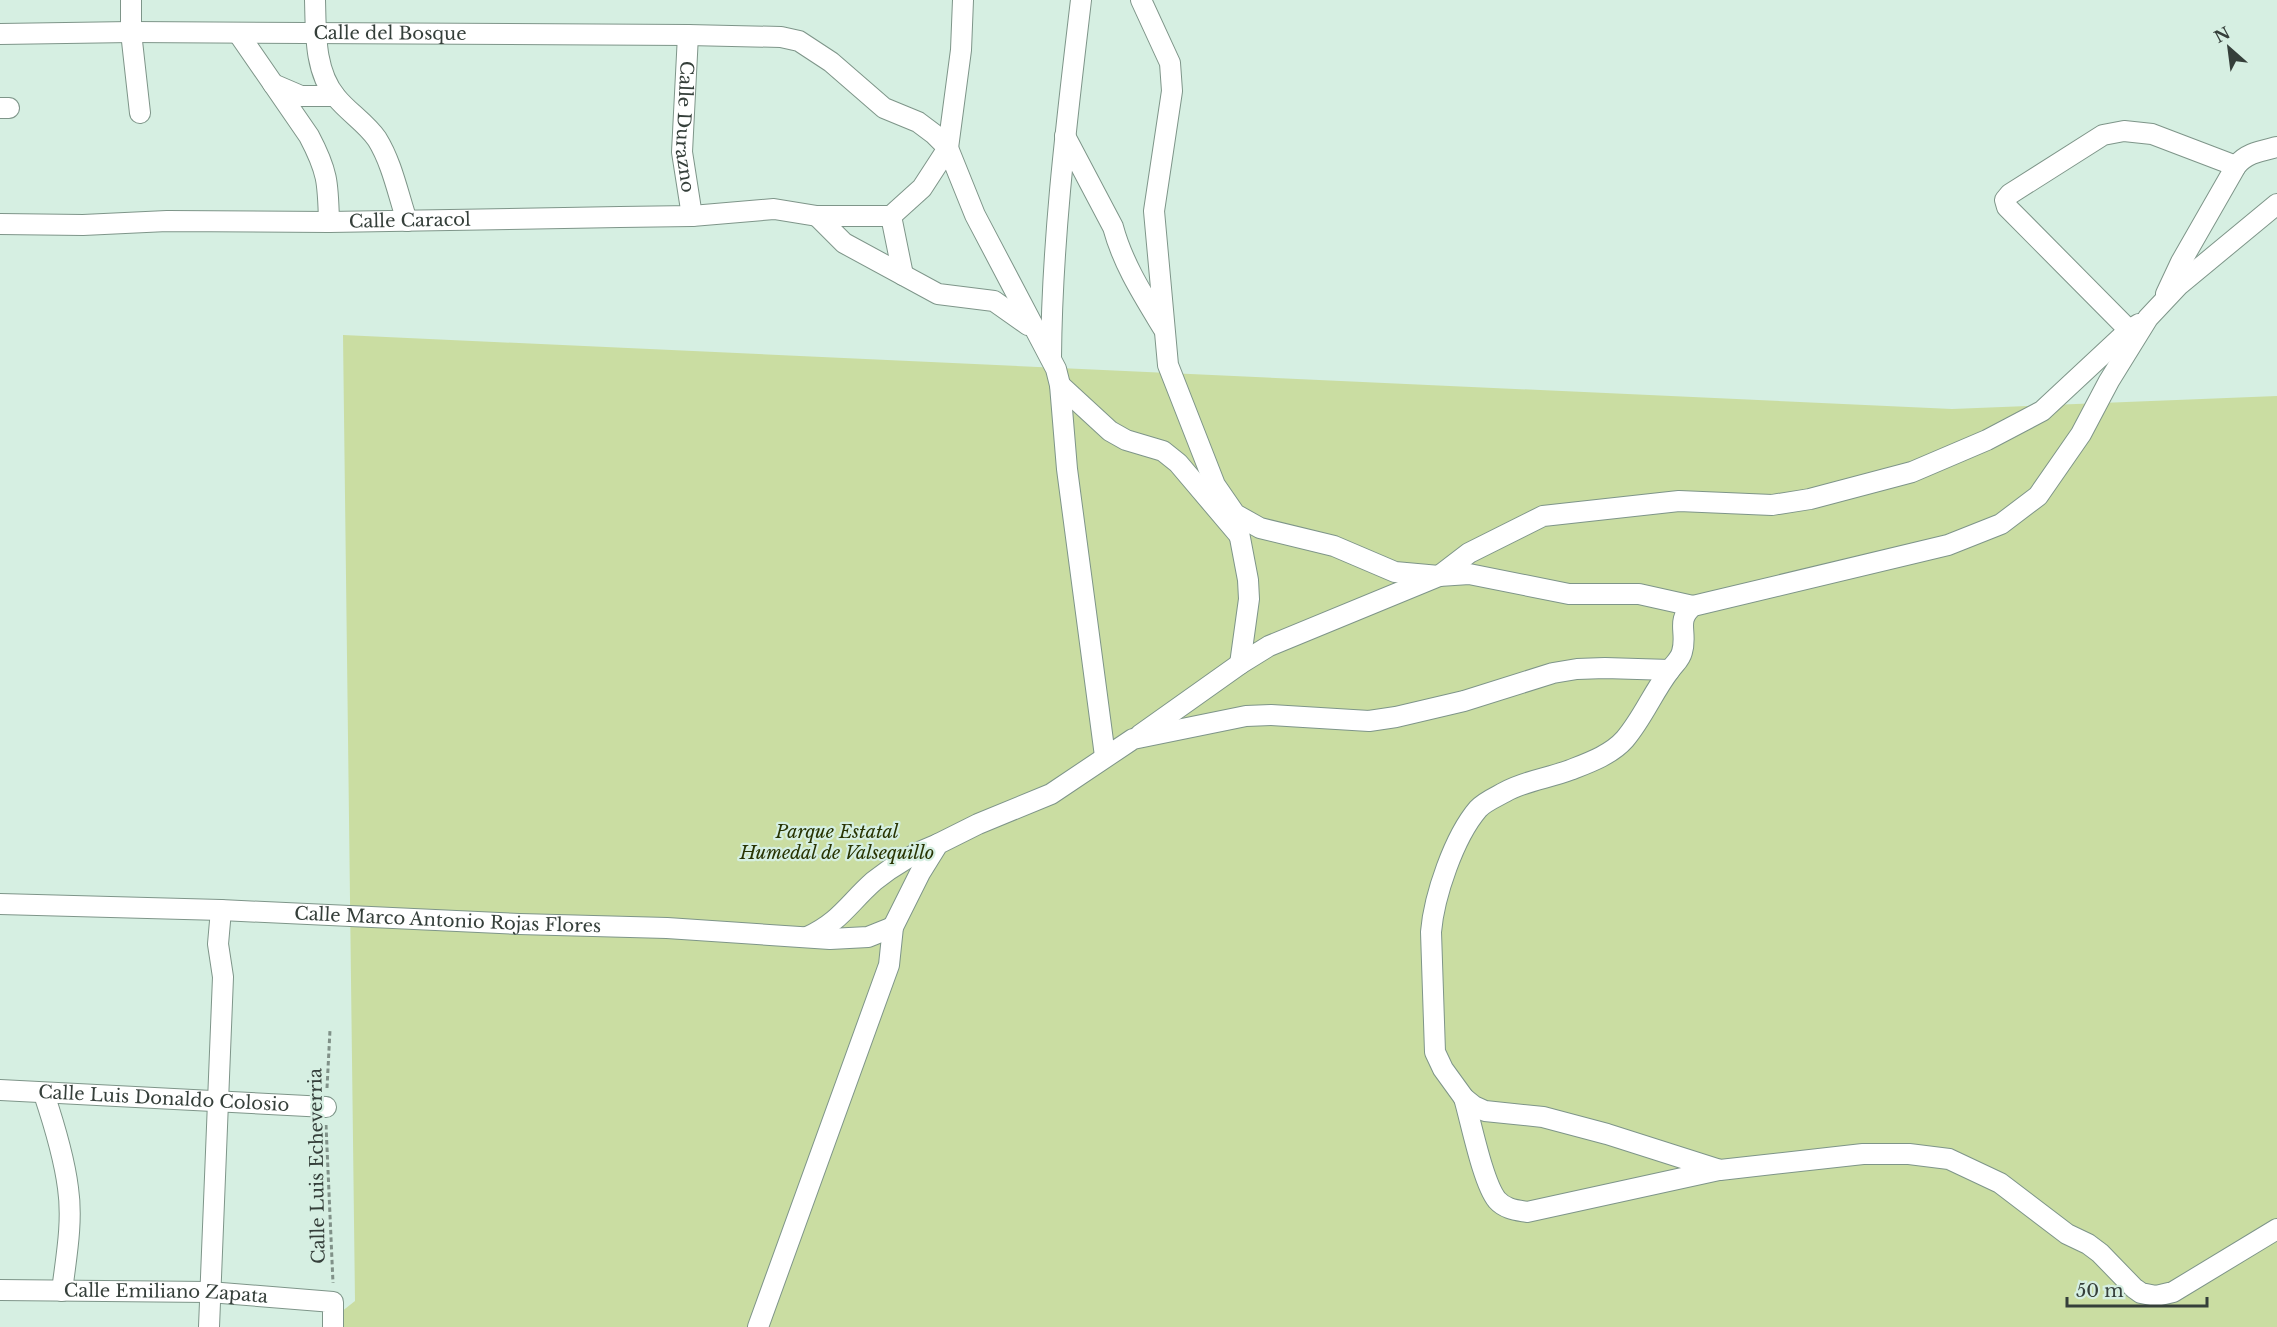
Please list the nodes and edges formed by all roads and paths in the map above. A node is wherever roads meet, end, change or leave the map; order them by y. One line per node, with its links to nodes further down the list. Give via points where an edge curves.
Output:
1 (131, 0): 6 (street)
2 (315, 0): 8 (street)
3 (963, 0): 16 (street, via 961,50)
4 (1081, 0): 14 (street)
5 (1141, 0): 28 (street, via 1170,63 1172,91 1154,211)
6 (131, 32): 7 (street, Calle del Bosque); 9 (street, Calle del Bosque); 13 (street)
7 (238, 33): 8 (street, Calle del Bosque); 11 (street)
8 (316, 33): 10 (street, Calle del Bosque); 12 (street, via 324,79)
9 (0, 34)
10 (688, 35): 16 (street, Calle del Bosque, via 781,37 799,41 831,62 884,108 918,122); 19 (street, Calle Durazno, via 682,152)
11 (273, 84): 12 (street, via 301,96); 23 (street, via 309,136 325,168)
12 (335, 96): 22 (street, via 375,137 385,154)
13 (140, 113)
14 (1065, 136): 28 (street, via 1113,227 1132,278); 30 (street)
15 (2277, 147): 17 (street, via 2258,151)
16 (948, 148): 21 (street, via 922,188); 27 (street, via 975,215)
17 (2236, 166): 26 (street); 29 (street, via 2152,134 2124,131 2103,135 2005,200 2007,207)
18 (2277, 204): 26 (street, via 2179,285)
19 (692, 216): 20 (street, Calle Caracol, via 774,209); 22 (street, Calle Caracol)
20 (817, 216): 21 (street, Calle Caracol); 25 (street, via 844,243)
21 (891, 216): 25 (street)
22 (407, 221): 23 (street, Calle Caracol)
23 (329, 222): 24 (street, Calle Caracol)
24 (0, 224)
25 (903, 275): 27 (street, via 938,294 994,301)
26 (2155, 311): 29 (street); 35 (street, via 2109,381 2082,434 2038,496 2001,524 1948,545)
27 (1033, 328): 30 (street)
28 (1165, 330): 32 (street, via 1168,365 1215,485)
29 (2129, 330): 34 (street, via 2042,411 1912,472 1772,505 1679,501 1542,516 1469,553)
30 (1051, 358): 31 (street)
31 (1060, 385): 33 (street, via 1110,431 1163,451 1178,463); 39 (street, via 1067,469)
32 (1235, 514): 33 (street); 34 (street, via 1260,528 1334,546 1395,572)
33 (1239, 536): 36 (street, via 1249,599)
34 (1438, 576): 35 (street, via 1468,574 1569,594 1639,594); 36 (street, via 1269,646)
35 (1694, 606): 37 (street, via 1683,617 1682,652)
36 (1240, 664): 38 (street)
37 (1670, 670): 38 (street, via 1577,669 1369,722 1246,716); 48 (street, via 1623,741 1596,760 1507,791 1478,808 1458,842 1438,892 1431,932 1436,1052)
38 (1133, 740): 39 (street)
39 (1105, 756): 40 (street, via 1040,800)
40 (938, 844): 43 (street); 44 (street, via 902,861 873,882 844,914)
41 (0, 904): 42 (street, Calle Marco Antonio Rojas Flores)
42 (221, 910): 44 (street, Calle Marco Antonio Rojas Flores); 49 (street)
43 (893, 927): 44 (street, Calle Marco Antonio Rojas Flores, via 868,937); 59 (street, via 889,965)
44 (807, 937)
45 (330, 1030): 50 (path, Calle Luis Echeverria)
46 (0, 1090): 47 (street, Calle Luis Donaldo Colosio)
47 (44, 1094): 49 (street, Calle Luis Donaldo Colosio); 54 (street, via 69,1190)
48 (1464, 1098): 51 (street, via 1485,1111 1543,1117); 51 (street, via 1489,1187 1498,1201 1509,1208 1527,1212)
49 (219, 1101): 50 (street, Calle Luis Donaldo Colosio); 55 (street)
50 (326, 1107): 56 (path, Calle Luis Echeverria)
51 (1720, 1170): 52 (street, via 1843,1155 1909,1154 1949,1159 2000,1183 2067,1234 2100,1253 2134,1288 2147,1295 2173,1292)
52 (2277, 1229)
53 (0, 1290): 54 (street, Calle Emiliano Zapata)
54 (62, 1291): 55 (street, Calle Emiliano Zapata)
55 (209, 1292): 56 (street, Calle Emiliano Zapata); 57 (street)
56 (333, 1302): 58 (street)
57 (209, 1327)
58 (333, 1327)
59 (758, 1327)

